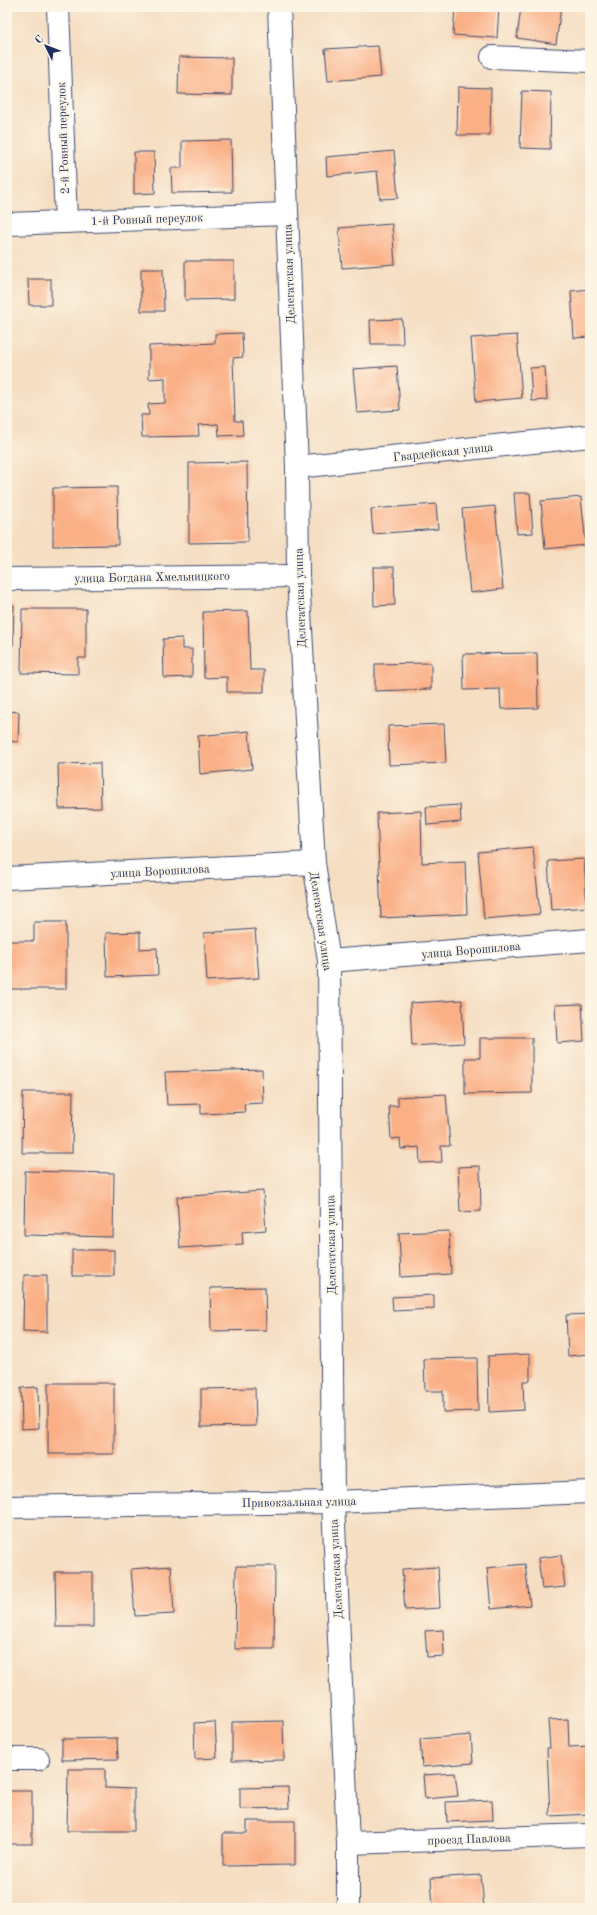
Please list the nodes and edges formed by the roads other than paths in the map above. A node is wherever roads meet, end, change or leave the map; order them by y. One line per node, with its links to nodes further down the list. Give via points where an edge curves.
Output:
1 (58, 7): 6 (street, 2-й Ровный переулок)
2 (279, 7): 5 (street, Делегатская улица)
3 (492, 57): 4 (street)
4 (590, 61)
5 (287, 214): 6 (street, 1-й Ровный переулок); 9 (street, Делегатская улица)
6 (66, 222): 7 (street, 1-й Ровный переулок)
7 (7, 224)
8 (590, 436): 9 (street, Гвардейская улица)
9 (297, 467): 10 (street, Делегатская улица)
10 (298, 576): 11 (street, улица Богдана Хмельницкого); 12 (street, Делегатская улица)
11 (7, 579)
12 (314, 863): 13 (street, улица Ворошилова); 15 (street, Делегатская улица)
13 (7, 878)
14 (590, 940): 15 (street, улица Ворошилова)
15 (329, 961): 17 (street, Делегатская улица)
16 (590, 1492): 17 (street, Привокзальная улица)
17 (334, 1502): 18 (street, Привокзальная улица); 22 (street, Делегатская улица)
18 (7, 1507)
19 (7, 1759): 20 (street)
20 (38, 1759)
21 (590, 1835): 22 (street, проезд Павлова)
22 (348, 1843): 23 (street, Делегатская улица)
23 (348, 1908)

